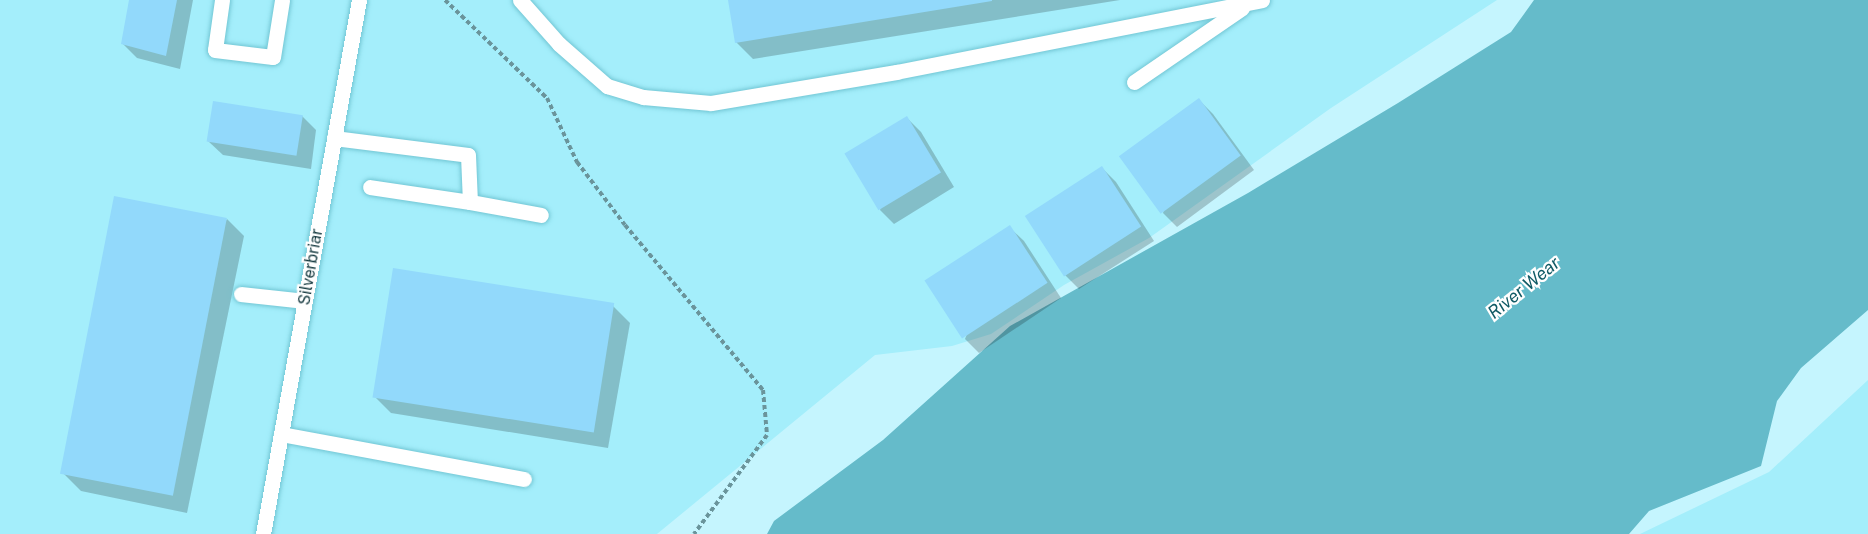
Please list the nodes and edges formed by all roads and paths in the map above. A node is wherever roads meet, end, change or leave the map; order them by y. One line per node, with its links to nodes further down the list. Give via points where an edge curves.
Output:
1 (222, 0): 2 (lane, via 215,50 273,57)
2 (282, 0)
3 (359, 0): 8 (lane, Silverbriar)
4 (445, 0): 17 (path, via 547,98 577,162 763,390 767,435)
5 (520, 0): 6 (lane, via 559,44 607,86 643,97 711,103 896,72)
6 (1255, 2): 7 (lane)
7 (1134, 82)
8 (334, 138): 10 (lane, via 468,156); 13 (lane, Silverbriar)
9 (370, 187): 10 (lane)
10 (470, 202): 11 (lane)
11 (541, 215)
12 (241, 294): 13 (lane)
13 (305, 301): 14 (lane, Silverbriar)
14 (281, 434): 15 (lane); 16 (lane, Silverbriar)
15 (524, 479)
16 (263, 534)
17 (694, 534)

